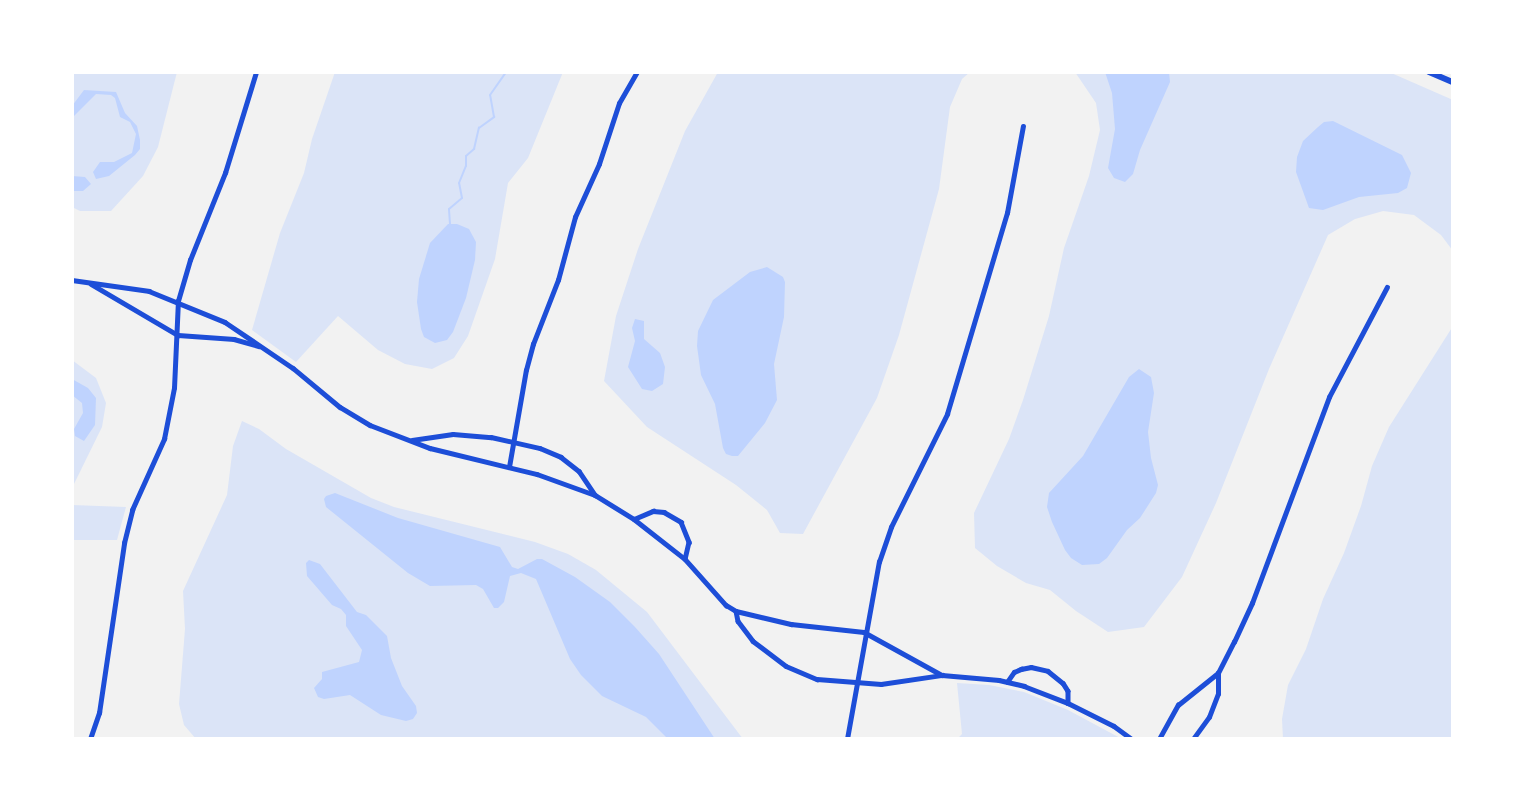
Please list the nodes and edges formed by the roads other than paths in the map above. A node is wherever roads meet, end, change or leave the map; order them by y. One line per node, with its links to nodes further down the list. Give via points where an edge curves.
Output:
1 (256, 72): 9 (street, via 225,173)
2 (637, 72): 13 (street, via 619,103 599,164 575,217 558,280 526,370)
3 (1430, 72): 4 (street)
4 (1453, 82)
5 (1023, 126): 19 (street, via 1007,213 953,394 891,527)
6 (72, 279): 7 (street)
7 (92, 284): 9 (street, via 127,286); 10 (street)
8 (1387, 286): 20 (street, via 1329,397 1252,603)
9 (178, 301): 10 (street); 11 (street, via 225,322)
10 (178, 335): 11 (street, via 234,339); 25 (street, via 174,388 164,439 132,510 124,543 99,713)
11 (264, 348): 12 (street, via 340,407 370,425)
12 (410, 440): 13 (street, via 453,434); 14 (street)
13 (514, 442): 14 (street); 15 (street, via 561,457 579,471)
14 (509, 467): 15 (street)
15 (595, 495): 16 (street)
16 (634, 519): 17 (street); 17 (street, via 652,511 664,512 681,522 689,542)
17 (685, 559): 18 (street)
18 (736, 611): 19 (street, via 791,624); 23 (street, via 738,621 753,641 786,666 817,678)
19 (864, 632): 21 (street); 23 (street)
20 (1218, 674): 28 (street, via 1178,705); 29 (street, via 1218,694 1209,717)
21 (942, 675): 22 (street); 23 (street, via 881,684)
22 (1007, 681): 24 (street); 24 (street, via 1022,669 1048,671 1068,691)
23 (856, 682): 26 (street)
24 (1068, 703): 27 (street)
25 (90, 739)
26 (847, 739)
27 (1132, 739)
28 (1159, 739)
29 (1193, 739)

